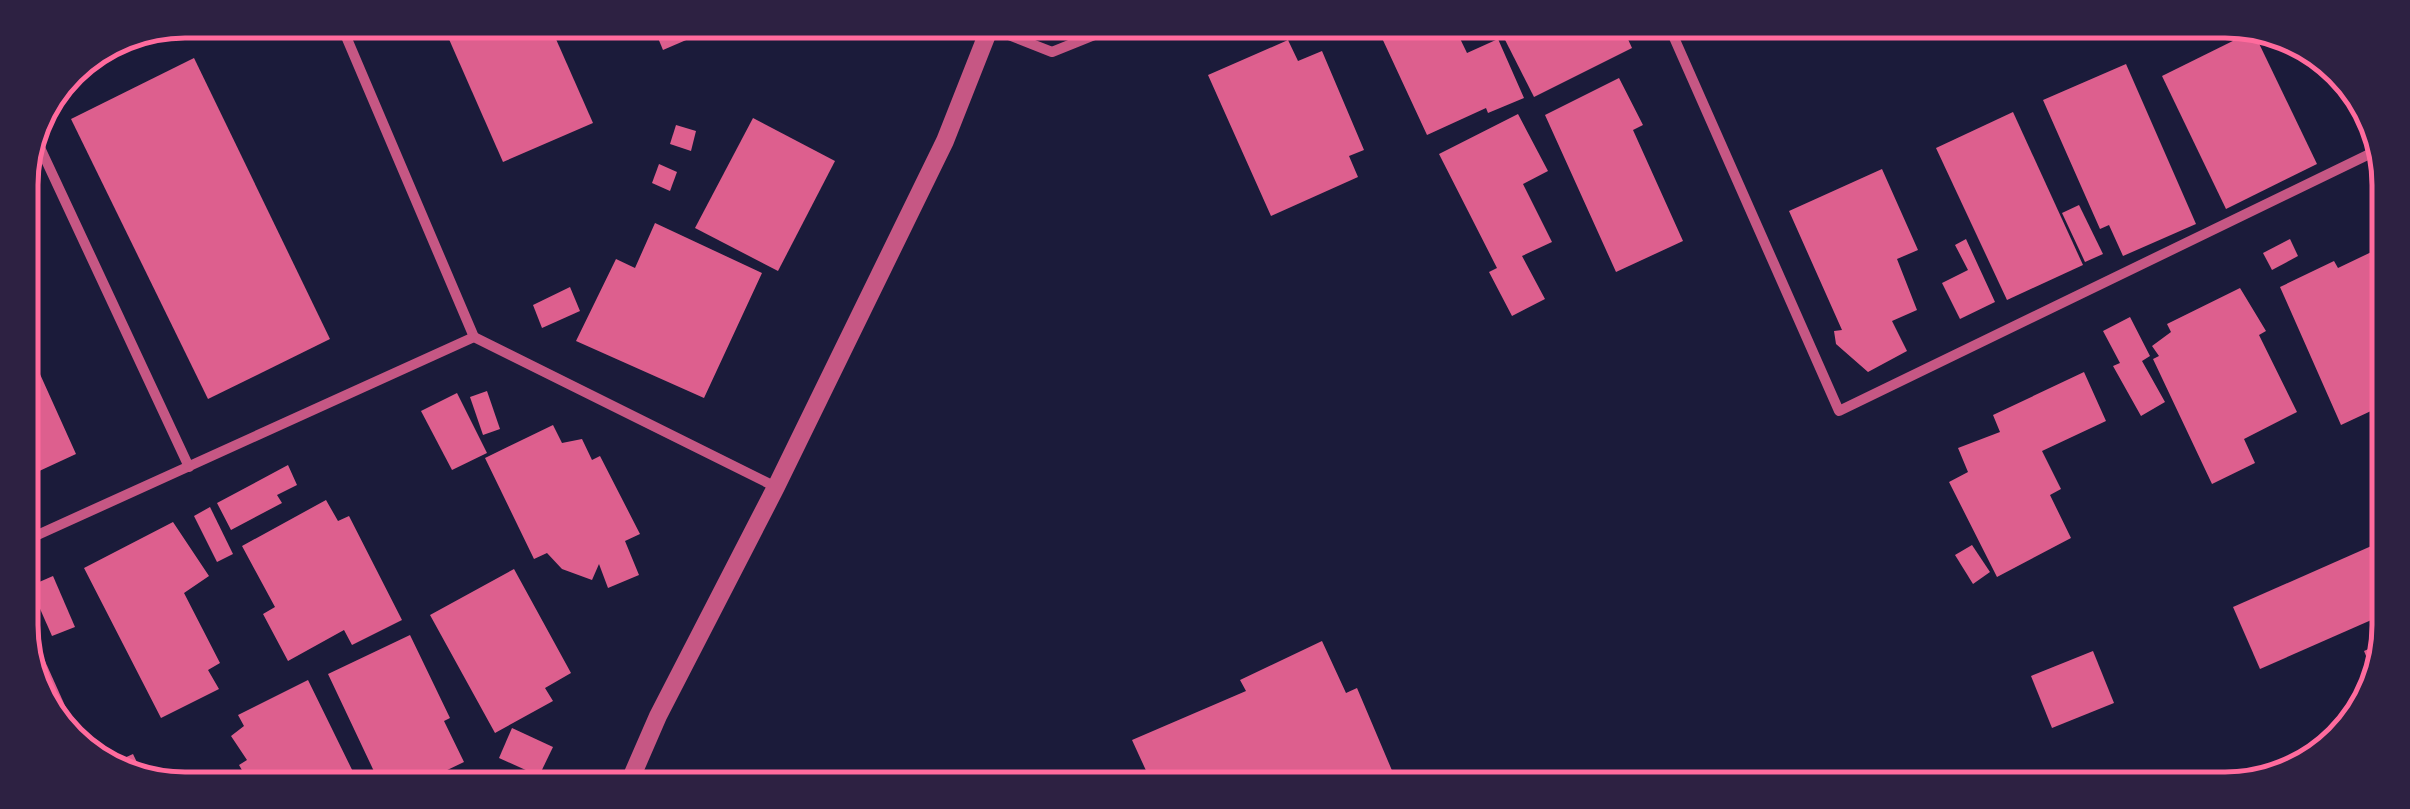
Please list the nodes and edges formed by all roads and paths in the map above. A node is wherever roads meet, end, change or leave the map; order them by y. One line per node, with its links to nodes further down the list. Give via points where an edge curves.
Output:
1 (346, 37): 8 (street)
2 (983, 37): 10 (street, via 945,141)
3 (1018, 37): 4 (street, via 1052,52)
4 (1088, 37)
5 (1674, 37): 7 (street, via 1840,411)
6 (42, 152): 9 (street)
7 (2369, 154)
8 (474, 337): 9 (street); 10 (street)
9 (189, 467): 11 (street)
10 (776, 488): 12 (street)
11 (37, 535)
12 (633, 772)

